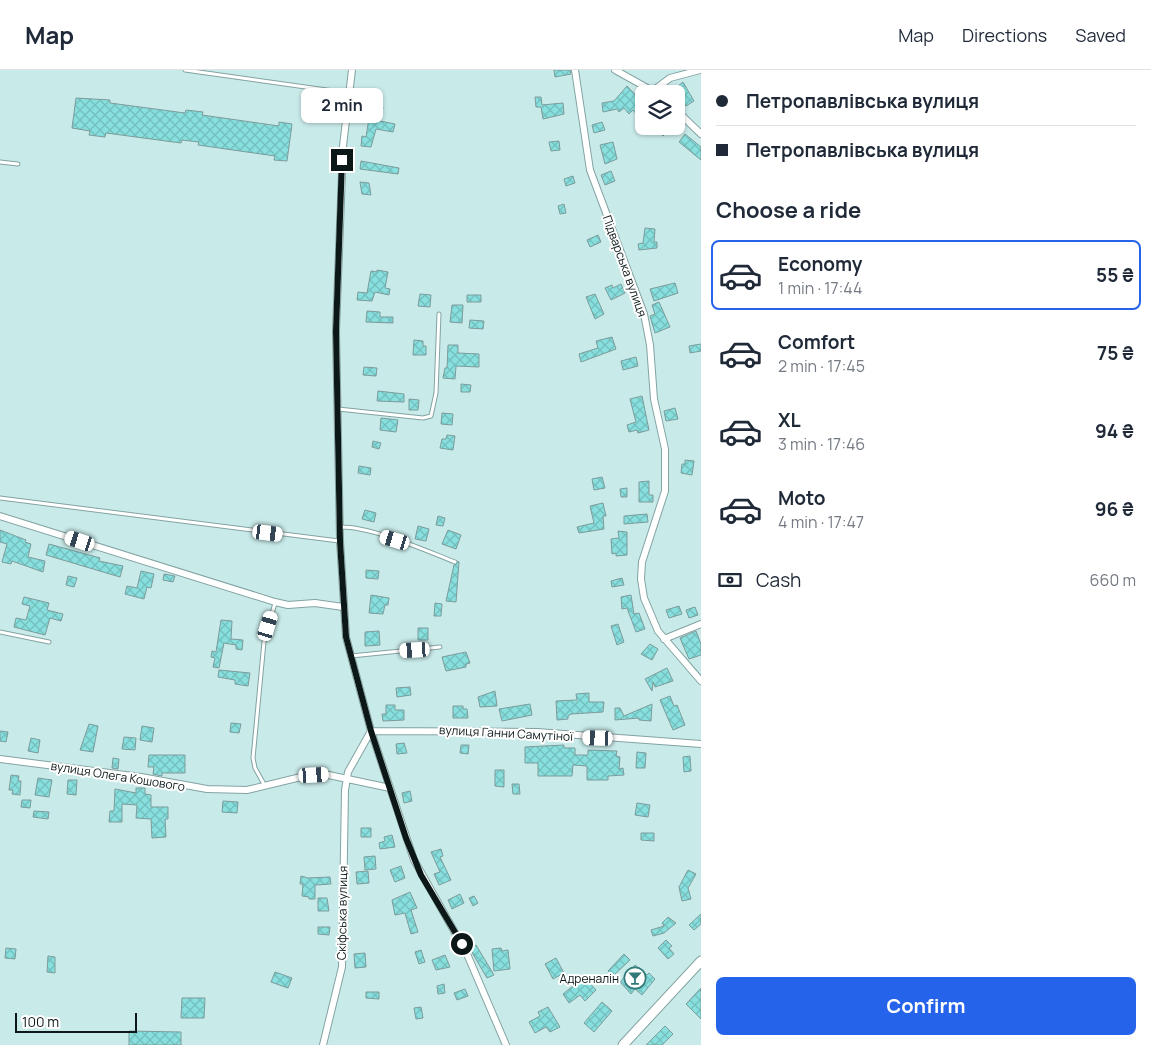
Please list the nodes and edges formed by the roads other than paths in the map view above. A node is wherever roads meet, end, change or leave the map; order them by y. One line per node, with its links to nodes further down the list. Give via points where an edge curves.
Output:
1 (185, 70): 8 (lane)
2 (352, 70): 8 (street)
3 (575, 70): 24 (street, Підварська вулиця, via 590,170 642,306 649,339 654,399 663,436 666,471 663,499 645,553 641,579 650,618)
4 (615, 70): 6 (street)
5 (700, 70): 7 (street, via 670,78)
6 (643, 85)
7 (663, 85)
8 (349, 93): 14 (street, via 338,241)
9 (685, 119): 10 (street)
10 (701, 134)
11 (0, 162): 12 (lane)
12 (18, 164)
13 (439, 314): 14 (lane, via 436,393 431,416 423,418)
14 (338, 409): 17 (street)
15 (0, 498): 18 (lane)
16 (0, 516): 20 (street)
17 (340, 527): 18 (street); 19 (lane, via 386,537)
18 (340, 541): 21 (street)
19 (455, 562)
20 (275, 602): 21 (street); 33 (lane, via 264,642 253,758)
21 (343, 607): 27 (street)
22 (701, 624): 24 (street)
23 (0, 632): 25 (lane)
24 (664, 639): 28 (street, Підварська вулиця)
25 (49, 642)
26 (440, 647): 27 (lane)
27 (351, 656): 29 (street)
28 (701, 681)
29 (371, 731): 30 (street, вулиця Ганни Самутіної, via 528,732); 32 (street, Скіфська вулиця); 34 (street)
30 (701, 744)
31 (0, 759): 33 (street, вулиця Олега Кошового, via 207,789 236,791)
32 (347, 778): 33 (street, вулиця Олега Кошового, via 314,775); 34 (street, вулиця Олега Кошового); 36 (street, Скіфська вулиця, via 342,968)
33 (265, 787)
34 (390, 788): 37 (street, via 418,868 467,954)
35 (700, 963): 38 (main road)
36 (323, 1045)
37 (506, 1045)
38 (623, 1045)

